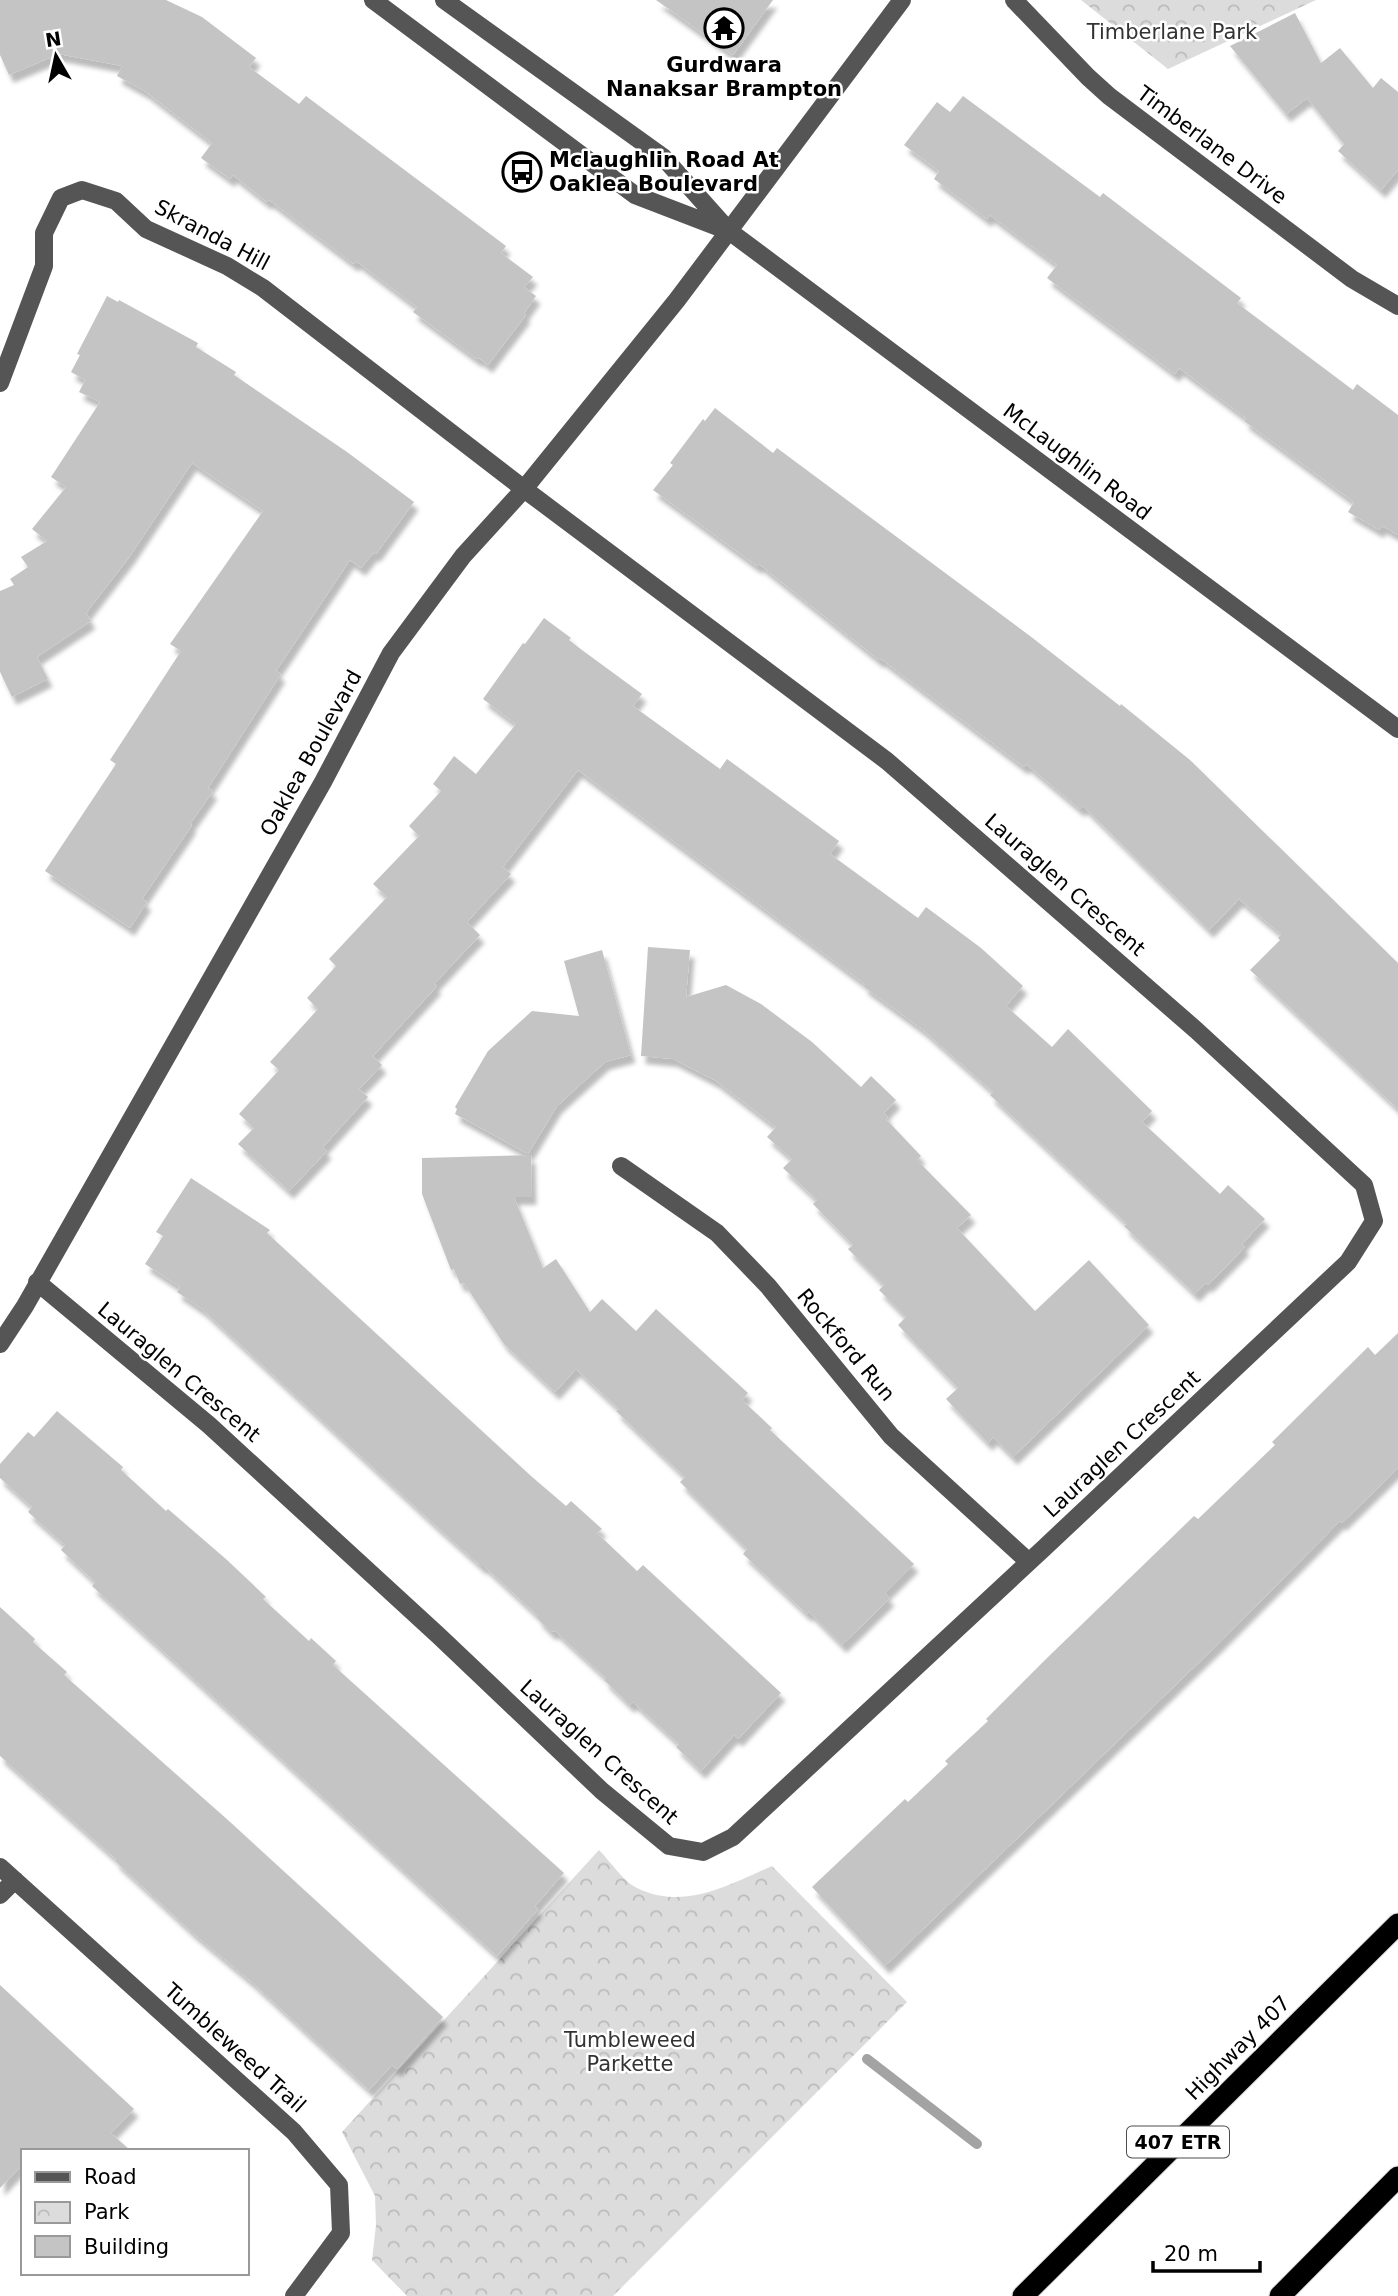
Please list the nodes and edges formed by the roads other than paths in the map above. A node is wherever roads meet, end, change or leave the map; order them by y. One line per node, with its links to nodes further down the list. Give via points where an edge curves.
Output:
1 (373, 0): 5 (street, via 635,195)
2 (444, 0): 5 (street, via 663,157)
3 (902, 0): 5 (street, Oaklea Boulevard)
4 (1014, 0): 6 (street, Timberlane Drive, via 1109,96 1352,279)
5 (729, 231): 8 (street, Oaklea Boulevard); 9 (street, McLaughlin Road)
6 (1398, 306)
7 (0, 383): 8 (street, Skranda Hill, via 44,265 44,233 61,198 82,190 116,201 146,229 263,288)
8 (524, 488): 11 (street, Oaklea Boulevard, via 463,556 391,653 323,782); 13 (street, Lauraglen Crescent, via 887,761 1196,1030 1364,1185 1374,1221 1348,1262)
9 (1398, 729)
10 (621, 1166): 13 (street, Rockford Run, via 717,1234 768,1286 891,1436)
11 (37, 1282): 12 (street, Oaklea Boulevard); 13 (street, Lauraglen Crescent, via 209,1425 602,1791 669,1846 703,1852 733,1837)
12 (0, 1344)
13 (1029, 1562)
14 (0, 1867): 15 (street, Tumbleweed Trail)
15 (15, 1880): 16 (street); 19 (street, Tumbleweed Trail, via 294,2132 340,2185 341,2234)
16 (0, 1895)
17 (1398, 1924): 20 (highway, Highway 407 / 407 ETR)
18 (1398, 2177): 21 (highway)
19 (294, 2296)
20 (1023, 2296)
21 (1280, 2296)

